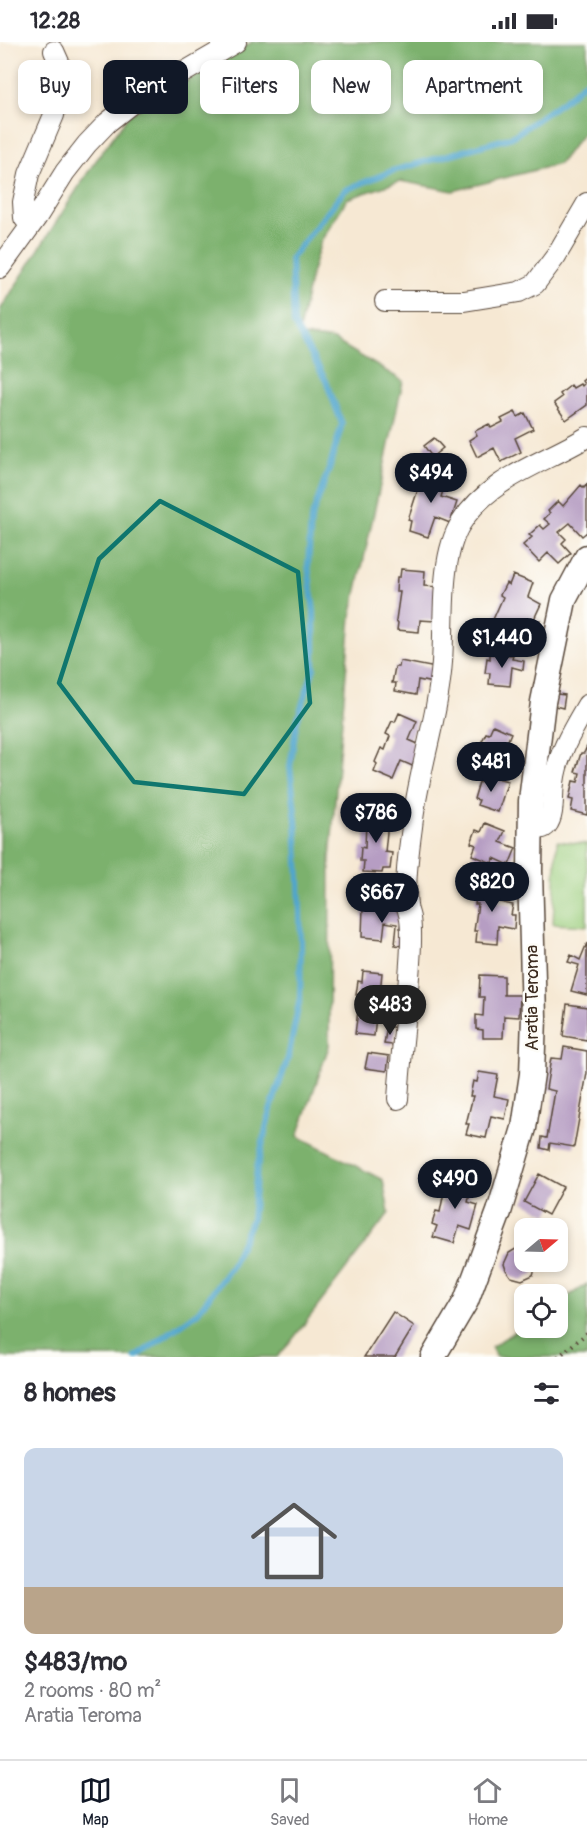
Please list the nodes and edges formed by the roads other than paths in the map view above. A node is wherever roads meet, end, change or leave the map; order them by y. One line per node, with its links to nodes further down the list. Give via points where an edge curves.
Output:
1 (236, 42): 4 (street, via 136,100 108,122 65,172)
2 (54, 51): 4 (street, via 62,69 59,91 54,115 29,174 23,202 24,218)
3 (587, 203): 6 (street, via 536,284 519,292 464,301)
4 (30, 224): 5 (street)
5 (0, 268)
6 (385, 301)
7 (587, 437): 11 (street, via 497,486 478,502 455,534 449,557 434,719 412,826 406,904 410,963)
8 (587, 557): 10 (main road, Aratia Teroma, via 564,600 543,702)
9 (587, 705): 10 (street, via 560,757 551,817 542,829)
10 (530, 829): 12 (main road, Aratia Teroma, via 534,1017 532,1074 524,1128 466,1301)
11 (398, 1099)
12 (433, 1357)

